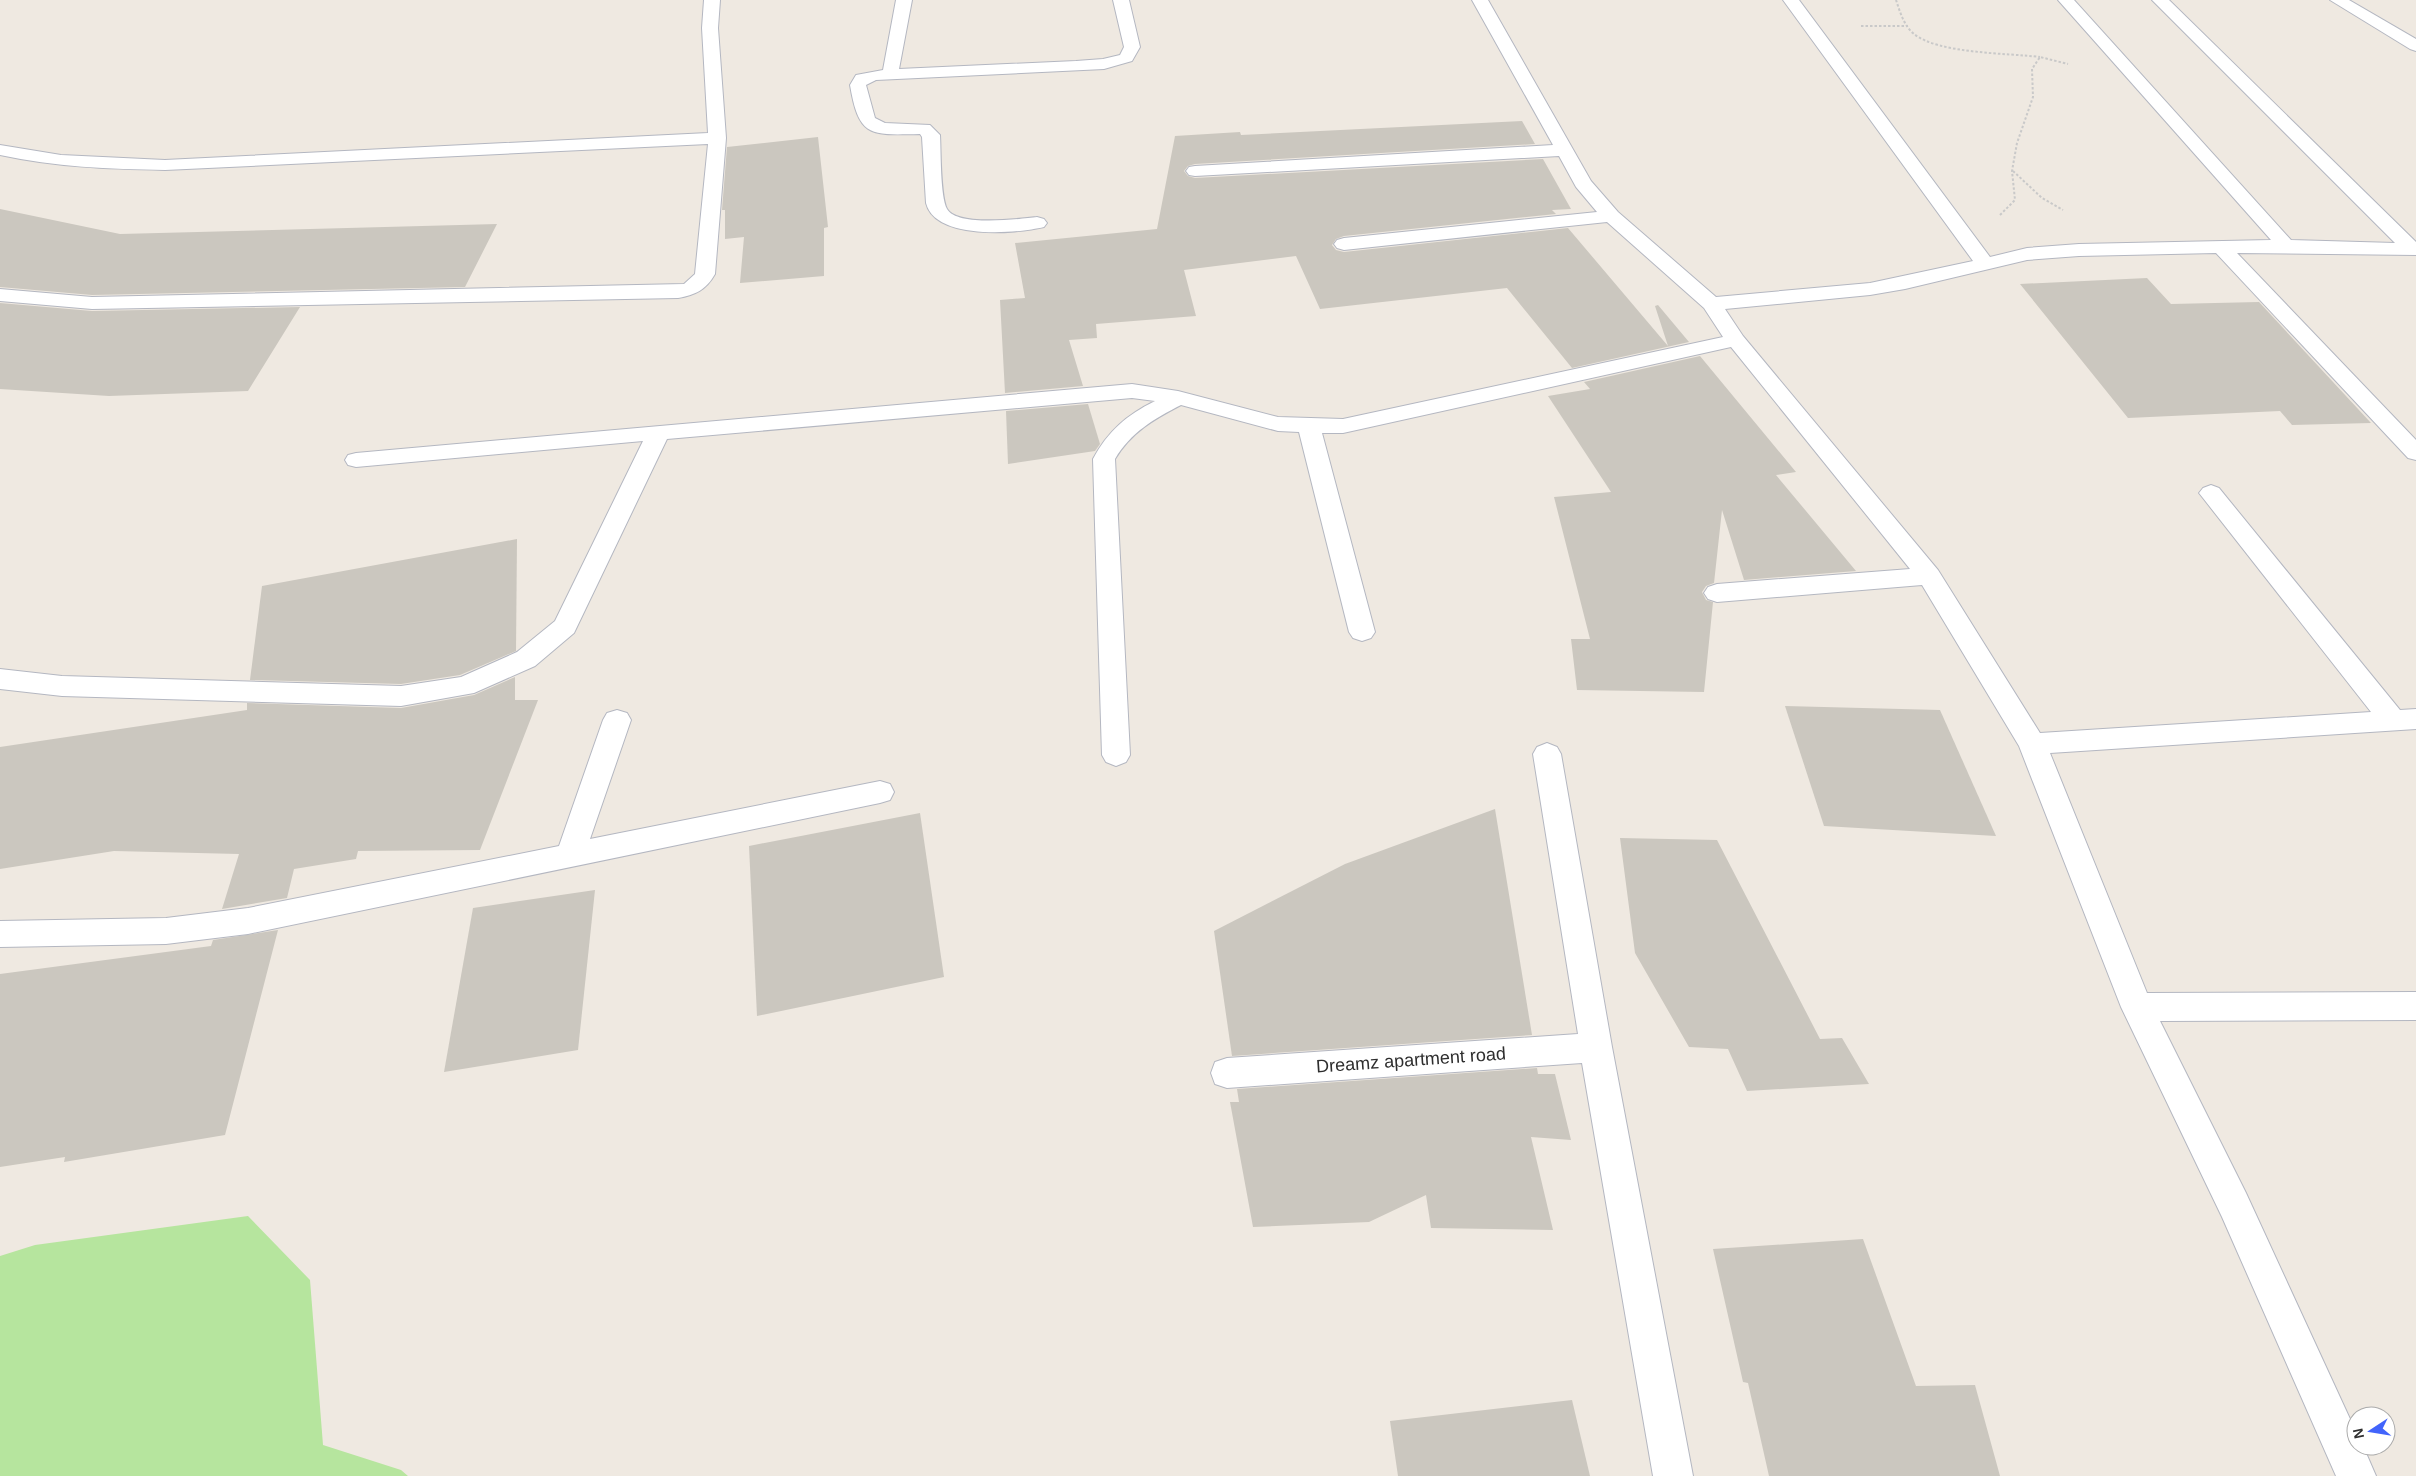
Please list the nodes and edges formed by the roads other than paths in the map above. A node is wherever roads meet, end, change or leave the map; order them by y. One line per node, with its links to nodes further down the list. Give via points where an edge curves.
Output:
1 (712, 0): 11 (street, via 710,28)
2 (904, 0): 10 (street)
3 (1121, 0): 10 (street, via 1132,47 1126,58 1076,66)
4 (1480, 0): 13 (street)
5 (1790, 0): 21 (street)
6 (2066, 0): 18 (street)
7 (2160, 0): 20 (street)
8 (2338, 0): 9 (street)
9 (2416, 46)
10 (890, 74): 16 (street, via 862,79 858,85 866,118 876,126 924,129 931,135 937,208 944,219 962,225)
11 (717, 138): 12 (street, via 165,165 98,164 32,158); 22 (street, via 705,274 701,282 690,290 92,303)
12 (0, 150)
13 (1564, 150): 14 (street); 15 (street, via 1583,182)
14 (1195, 171)
15 (1611, 216): 17 (street); 23 (street)
16 (1037, 223)
17 (1344, 244)
18 (2286, 246): 19 (street); 20 (street)
19 (2222, 247): 21 (street, via 2079,250 2027,254); 28 (street)
20 (2414, 249)
21 (1985, 263): 23 (street, via 1870,289)
22 (0, 295)
23 (1711, 304): 24 (street)
24 (1736, 340): 26 (street, via 1343,426); 31 (street)
25 (1178, 398): 26 (street, via 1278,424); 27 (street, via 1132,391 1093,393); 39 (street, via 1133,422 1114,440 1104,459)
26 (1309, 426): 33 (street)
27 (658, 433): 29 (street); 34 (street, via 565,627 526,659 465,686 401,696 62,686)
28 (2416, 453)
29 (356, 460)
30 (2211, 493): 36 (street)
31 (1929, 576): 32 (street); 37 (street)
32 (1717, 593)
33 (1362, 632)
34 (0, 679)
35 (617, 720): 41 (street)
36 (2405, 720): 37 (street)
37 (2032, 744): 44 (street)
38 (1547, 754): 45 (street)
39 (1116, 755)
40 (880, 792): 41 (street)
41 (570, 855): 42 (street, via 248,921 166,931)
42 (0, 934)
43 (2416, 1006): 44 (street)
44 (2138, 1007): 48 (street, via 2234,1205)
45 (1596, 1047): 46 (street, Dreamz apartment road); 47 (street)
46 (1226, 1073)
47 (1673, 1476)
48 (2356, 1476)

